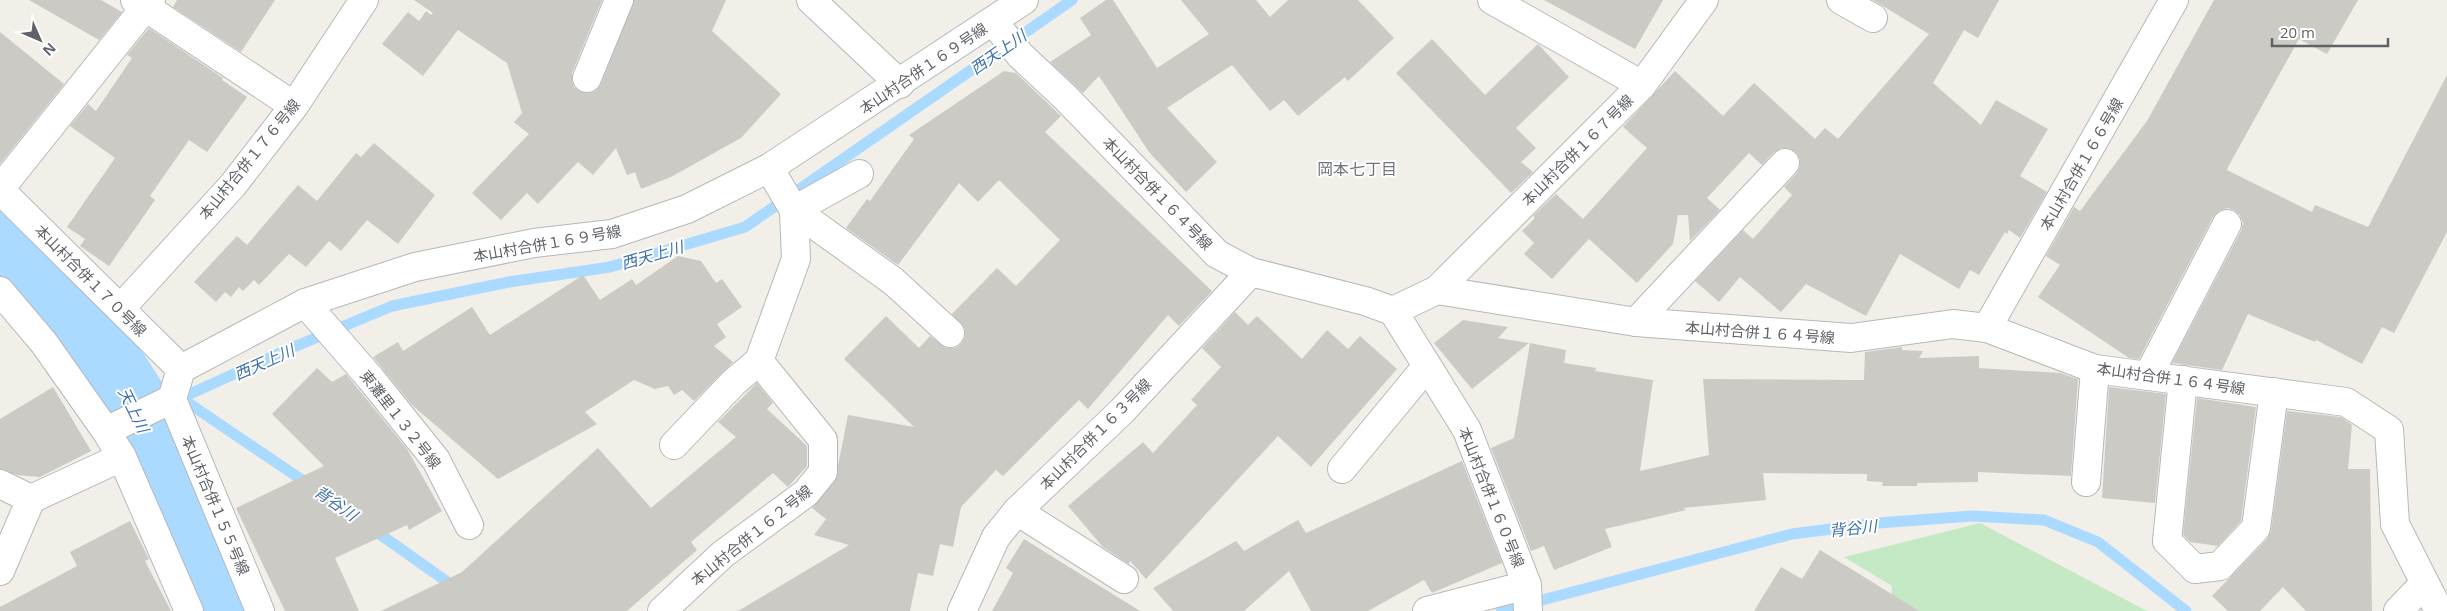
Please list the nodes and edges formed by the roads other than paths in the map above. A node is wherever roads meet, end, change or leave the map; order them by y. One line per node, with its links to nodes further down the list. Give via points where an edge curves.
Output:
1 (364, 0): 15 (street, 本山村合併１７６号線)
2 (619, 0): 12 (street)
3 (811, 0): 13 (street)
4 (1024, 0): 11 (street, 本山村合併１６９号線)
5 (1492, 0): 14 (street)
6 (1704, 0): 14 (street, 本山村合併１６７号線)
7 (1841, 0): 10 (street)
8 (2174, 0): 29 (street, 本山村合併１６６号線)
9 (144, 2): 15 (street); 19 (street)
10 (1873, 18)
11 (993, 21): 13 (street, 本山村合併１６９号線); 22 (street, 本山村合併１６４号線, via 1020,56 1065,97 1217,254)
12 (587, 78)
13 (900, 84): 17 (street, 本山村合併１６９号線)
14 (1642, 85): 23 (street, 本山村合併１６７号線)
15 (294, 106): 26 (street, 本山村合併１７６号線, via 233,185)
16 (1785, 163): 28 (street)
17 (769, 168): 20 (street); 25 (street, 本山村合併１６９号線, via 687,210 612,234 534,243 415,266)
18 (859, 174): 20 (street)
19 (0, 190): 26 (street, 本山村合併１７０号線)
20 (794, 210): 30 (street, via 893,280); 31 (street, via 796,259)
21 (2227, 224): 35 (street)
22 (1251, 272): 27 (street, 本山村合併１６４号線); 46 (street, 本山村合併１６３号線, via 1122,411)
23 (1437, 290): 27 (street); 28 (street, 本山村合併１６４号線)
24 (0, 291): 39 (street, via 44,343)
25 (305, 303): 33 (street, 本山村合併１６９号線); 47 (street, 東灘里１３２号線, via 436,460)
26 (121, 308): 33 (street, 本山村合併１７０号線)
27 (1393, 311): 32 (street, 本山村合併１６０号線)
28 (1636, 322): 29 (street, 本山村合併１６４号線, via 1851,338 1953,324)
29 (1987, 328): 34 (street, 本山村合併１６４号線)
30 (950, 333)
31 (759, 361): 40 (street, via 734,382); 54 (street, 本山村合併１６２号線, via 823,440 823,472 806,493 723,554)
32 (1427, 366): 42 (street); 51 (street, 本山村合併１６０号線, via 1467,430)
33 (181, 369): 38 (street)
34 (2095, 369): 35 (street, 本山村合併１６４号線); 43 (street)
35 (2148, 376): 36 (street, 本山村合併１６４号線)
36 (2183, 380): 37 (street, 本山村合併１６４号線); 37 (street, via 2167,541 2195,570 2220,566 2256,528)
37 (2274, 392): 50 (street, 本山村合併１６４号線, via 2346,402 2389,430 2395,524)
38 (172, 399): 39 (street); 53 (street, 本山村合併１５５号線)
39 (106, 431): 41 (street)
40 (674, 445)
41 (122, 457): 45 (street); 52 (street)
42 (1342, 469)
43 (2086, 482)
44 (0, 484): 45 (street)
45 (30, 499): 48 (street)
46 (1017, 511): 49 (street); 55 (street, 本山村合併１６３号線, via 996,537)
47 (469, 525)
48 (0, 571)
49 (1124, 578)
50 (2424, 584): 57 (street); 58 (street, 本山村合併１６４号線)
51 (1528, 598): 56 (street)
52 (190, 611)
53 (260, 611)
54 (662, 611)
55 (962, 611)
56 (1427, 611)
57 (2398, 611)
58 (2439, 611)

